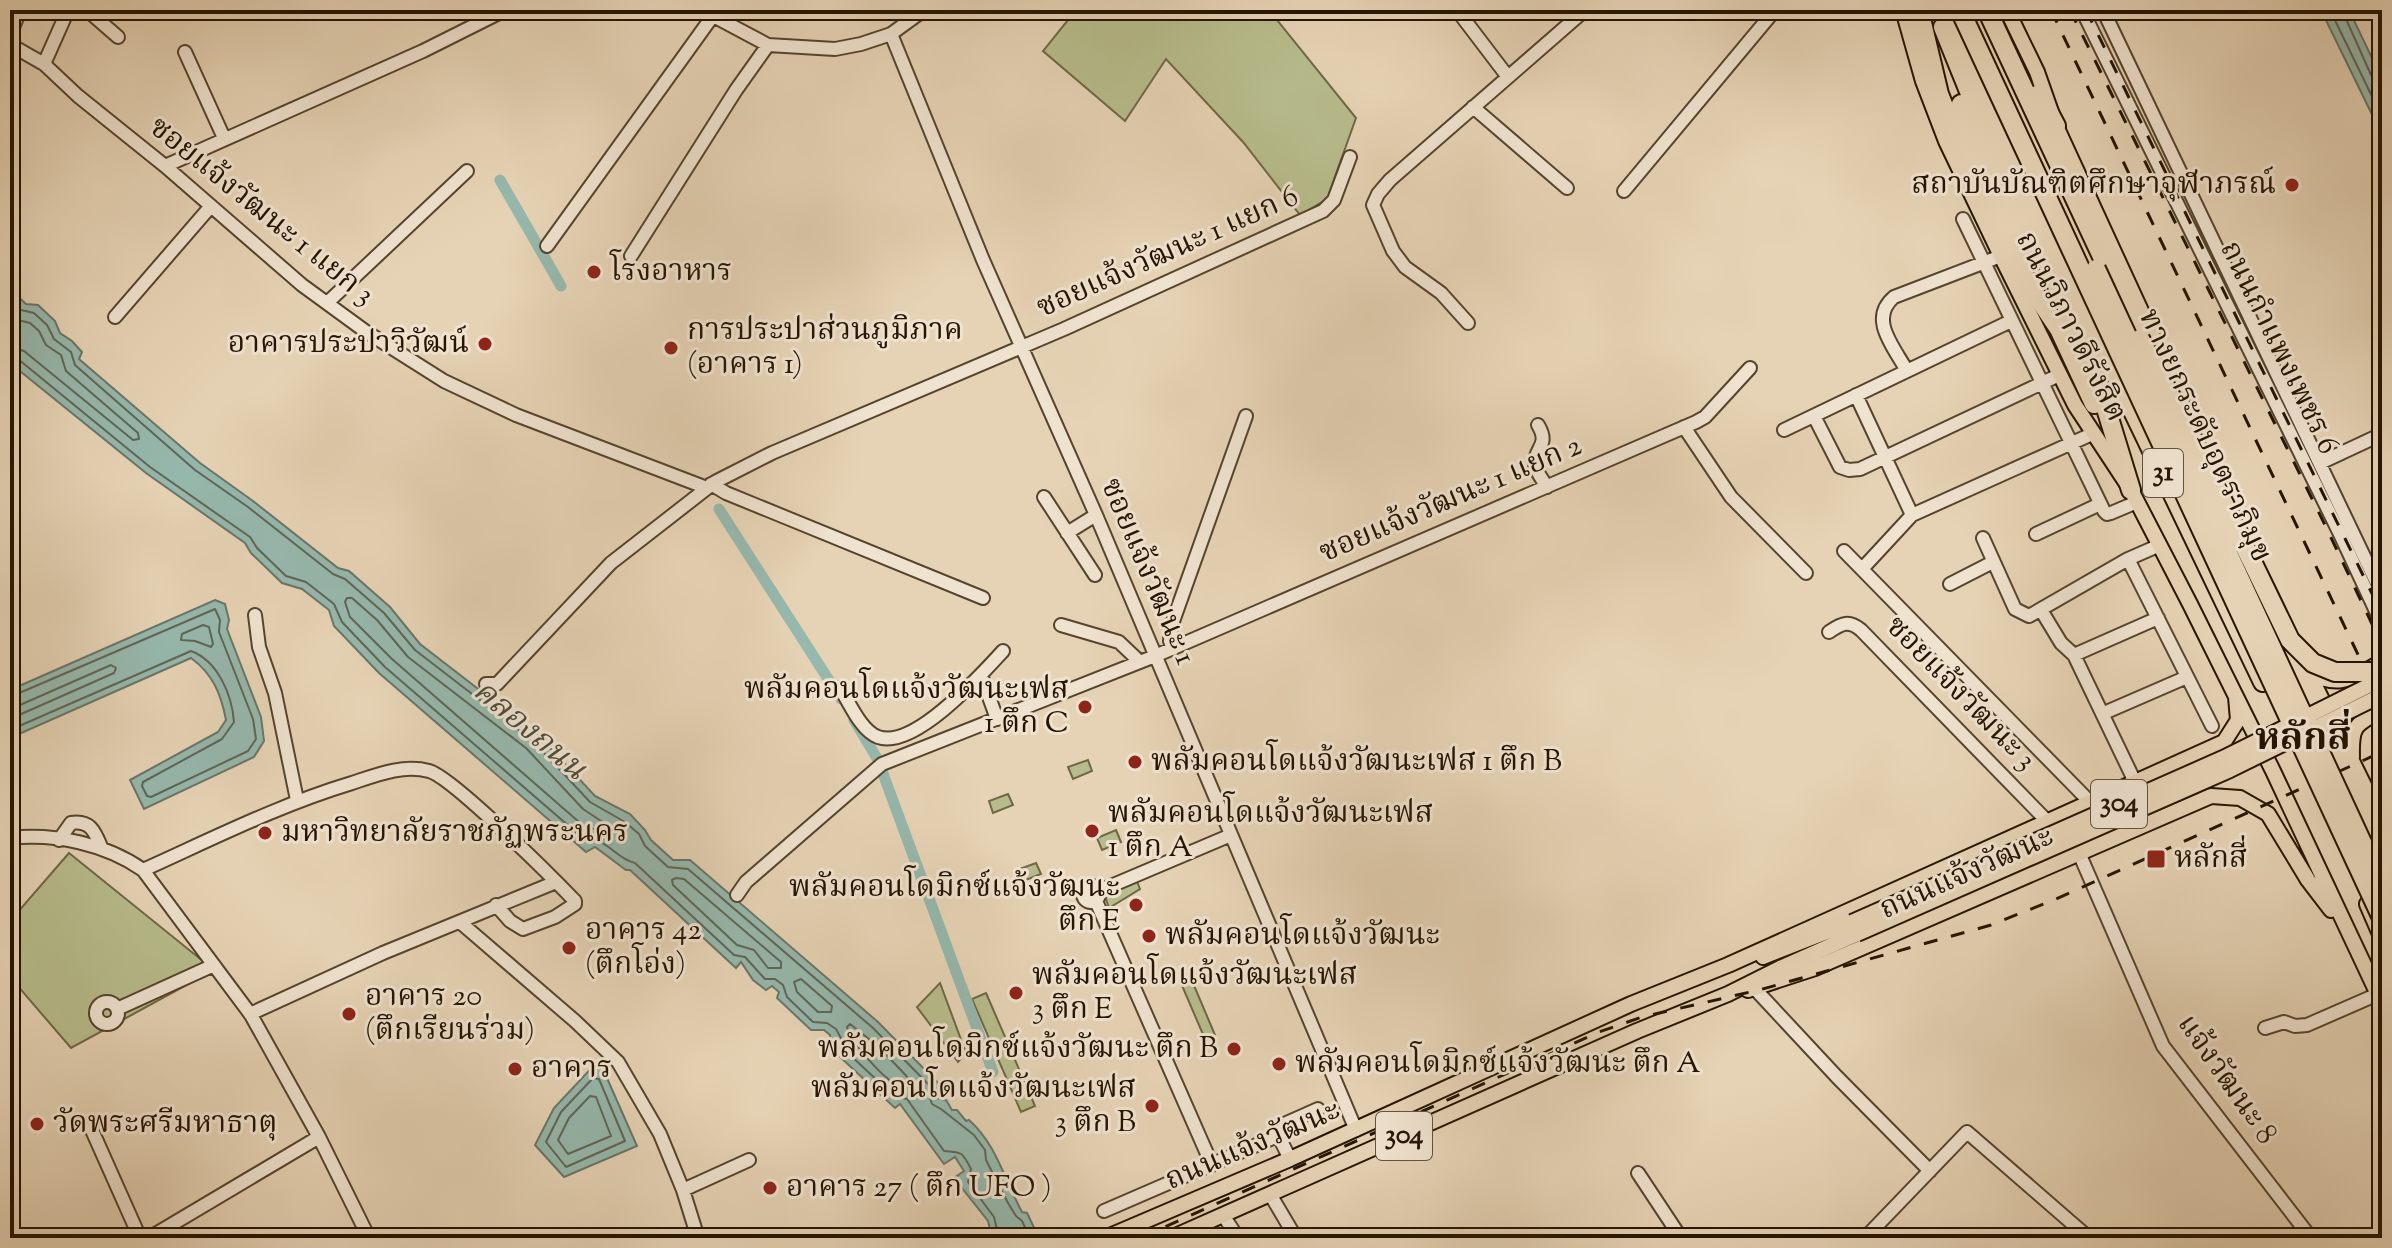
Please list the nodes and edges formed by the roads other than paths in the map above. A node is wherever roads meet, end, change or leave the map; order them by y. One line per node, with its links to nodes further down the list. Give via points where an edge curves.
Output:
1 (20, 10): 26 (street)
2 (68, 10): 31 (street)
3 (87, 10): 27 (street)
4 (505, 10): 36 (street)
5 (733, 10): 24 (street)
6 (924, 10): 25 (street)
7 (1457, 10): 32 (street)
8 (1562, 10): 23 (street)
9 (1585, 10): 23 (street)
10 (1775, 10): 44 (street)
11 (1903, 10): 49 (main road, ถนนวิภาวดีรังสิต / 31, via 1946,141)
12 (1920, 10): 70 (highway, via 1939,94 1969,170 2030,286 2059,329)
13 (1936, 10): 70 (highway, via 2080,336)
14 (1946, 10): 141 (highway, ถนนวิภาวดีรังสิต / 31)
15 (1960, 10): 137 (highway, ทางยกระดับอุตราภิมุข / 31, bridge)
16 (1975, 10): 51 (highway, ทางยกระดับอุตราภิมุข / 31)
17 (1987, 10): 33 (highway, ถนนวิภาวดีรังสิต / 31)
18 (1996, 10): 35 (highway)
19 (2007, 10): 35 (main road, 31)
20 (2082, 10): 39 (street, ถนนกำแพงเพชร 6)
21 (2103, 10): 37 (street, ถนนกำแพงเพชร 6)
22 (707, 13): 24 (street); 47 (street)
23 (1571, 22): 32 (street)
24 (725, 24): 28 (street)
25 (891, 34): 28 (street, via 835,49); 56 (street, ซอยแจ้งวัฒนะ 1)
26 (10, 35)
27 (118, 37)
28 (768, 45): 48 (street)
29 (12, 46): 31 (street, ซอยแจ้งวัฒนะ 1 แยก 3)
30 (185, 52): 36 (street)
31 (44, 64): 40 (street, ซอยแจ้งวัฒนะ 1 แยก 3)
32 (1508, 77): 34 (street)
33 (2027, 94): 42 (highway); 130 (highway, ถนนวิภาวดีรังสิต / 31)
34 (1473, 107): 43 (street); 55 (street, via 1390,180 1373,205 1405,267 1441,293)
35 (2056, 126): 42 (main road, 31)
36 (224, 138): 40 (street)
37 (2173, 156): 39 (street); 72 (street, ถนนกำแพงเพชร 6)
38 (1350, 157): 56 (street, ซอยแจ้งวัฒนะ 1 แยก 6, via 1334,200 1323,211)
39 (2158, 163): 96 (street, ถนนกำแพงเพชร 6)
40 (165, 166): 45 (street, ซอยแจ้งวัฒนะ 1 แยก 3)
41 (467, 171): 52 (street)
42 (2082, 185): 105 (main road, 31)
43 (1567, 188)
44 (1624, 191)
45 (211, 206): 52 (street, ซอยแจ้งวัฒนะ 1 แยก 3); 53 (street)
46 (1963, 219): 50 (street)
47 (547, 246)
48 (631, 256)
49 (2001, 256): 50 (street); 59 (main road, ถนนวิภาวดีรังสิต / 31)
50 (1984, 263): 54 (street); 58 (street, via 1885,305 1883,327)
51 (2096, 269): 106 (highway, bridge, via 2158,369 2290,640 2313,663 2335,672); 134 (highway, ทางยกระดับอุตราภิมุข / 31, bridge)
52 (327, 303): 73 (street, ซอยแจ้งวัฒนะ 1 แยก 3, via 444,381 516,415)
53 (115, 317)
54 (2011, 321): 58 (street); 60 (street)
55 (1468, 323)
56 (1021, 347): 73 (street, ซอยแจ้งวัฒนะ 1 แยก 6, via 772,453); 78 (street, ซอยแจ้งวัฒนะ 1)
57 (1750, 368): 65 (street, ซอยแจ้งวัฒนะ 1 แยก 2, via 1705,417)
58 (1907, 371): 61 (street)
59 (2059, 375): 60 (street); 67 (main road, ถนนวิภาวดีรังสิต / 31)
60 (2041, 383): 69 (street); 71 (street)
61 (1856, 395): 63 (street); 71 (street)
62 (1246, 416): 99 (street, via 1171,627)
63 (1815, 418): 66 (street); 71 (street, via 1840,467 1860,469)
64 (1538, 425): 74 (street, via 1543,441 1534,461)
65 (1684, 427): 74 (street, ซอยแจ้งวัฒนะ 1 แยก 2); 88 (street, via 1731,497)
66 (1784, 430)
67 (2092, 434): 69 (street); 75 (main road, ถนนวิภาวดีรังสิต / 31)
68 (2382, 434): 72 (street)
69 (2071, 444): 77 (street); 79 (street)
70 (2116, 445): 75 (highway)
71 (1885, 457): 79 (street)
72 (2320, 463): 91 (street, ถนนกำแพงเพชร 6)
73 (709, 486): 92 (street, ซอยแจ้งวัฒนะ 1 แยก 3); 110 (street, ซอยแจ้งวัฒนะ 1 แยก 6, via 611,563 497,684)
74 (1547, 487): 99 (street, ซอยแจ้งวัฒนะ 1 แยก 2)
75 (2134, 496): 77 (street, via 2107,514); 83 (main road, ถนนวิภาวดีรังสิต / 31)
76 (1044, 497): 80 (street)
77 (2100, 504): 81 (street)
78 (1096, 515): 80 (street); 102 (street, ซอยแจ้งวัฒนะ 1)
79 (1912, 515): 87 (street)
80 (1067, 533): 89 (street)
81 (2036, 534)
82 (1983, 538): 86 (street)
83 (2160, 545): 85 (street); 113 (main road, ถนนวิภาวดีรังสิต / 31)
84 (1844, 551): 87 (street)
85 (2128, 559): 93 (street); 95 (street)
86 (1993, 562): 90 (street); 93 (street, via 2015,609 2029,616)
87 (1862, 569): 123 (street)
88 (1806, 573)
89 (1095, 575)
90 (1950, 584)
91 (2382, 594)
92 (983, 598)
93 (2041, 610): 101 (street)
94 (255, 615): 122 (street)
95 (2158, 618): 101 (street); 108 (street)
96 (2382, 624)
97 (1061, 625): 103 (street, via 1119,642)
98 (1829, 632): 124 (street, ซอยแจ้งวัฒนะ 3, via 1853,623)
99 (1173, 649): 102 (street, ซอยแจ้งวัฒนะ 1 แยก 2)
100 (1003, 651): 107 (street)
101 (2074, 655): 115 (street)
102 (1155, 656): 103 (street, ซอยแจ้งวัฒนะ 1 แยก 2); 126 (street, ซอยแจ้งวัฒนะ 1)
103 (1139, 661): 116 (street, ซอยแจ้งวัฒนะ 1 แยก 2)
104 (2382, 662): 105 (main road, via 2336,682)
105 (2309, 672): 119 (main road, 31)
106 (2382, 672)
107 (981, 675): 111 (street, via 928,722 881,738 867,729); 116 (street)
108 (2187, 677): 115 (street); 117 (street)
109 (2382, 679): 139 (main road, ถนนแจ้งวัฒนะ / 304, bridge)
110 (486, 684)
111 (840, 688)
112 (2382, 695): 139 (main road, ถนนแจ้งวัฒนะ / 304, bridge, via 2230,770)
113 (2236, 697): 118 (main road, ถนนแจ้งวัฒนะ, via 2238,720 2233,731); 140 (main road, ถนนวิภาวดีรังสิต / 31)
114 (2382, 710): 119 (main road, via 2356,725)
115 (2104, 713): 120 (street)
116 (997, 719): 135 (street, ซอยแจ้งวัฒนะ 1 แยก 2, via 882,764)
117 (2212, 726)
118 (2201, 753): 120 (main road, ถนนแจ้งวัฒนะ); 121 (main road, via 2212,756 2222,770 2223,782)
119 (2352, 761): 125 (main road, 31)
120 (2135, 782): 123 (main road, ถนนแจ้งวัฒนะ)
121 (2211, 796): 131 (main road, ถนนแจ้งวัฒนะ); 140 (main road, via 2240,798 2268,814 2308,880)
122 (297, 800): 132 (street); 133 (street, via 383,773 431,771)
123 (2090, 802): 124 (main road, ถนนแจ้งวัฒนะ)
124 (2047, 821): 143 (main road, ถนนแจ้งวัฒนะ)
125 (2382, 822)
126 (1231, 835): 152 (street, ซอยแจ้งวัฒนะ 1); 157 (street, via 1097,896)
127 (10, 838): 128 (street)
128 (59, 840): 129 (street); 129 (street, via 71,823 84,823 92,827)
129 (102, 849): 132 (street)
130 (2382, 851)
131 (2079, 853): 144 (main road, ถนนแจ้งวัฒนะ); 177 (street, แจ้งวัฒนะ 8, via 2163,1046)
132 (143, 870): 142 (street)
133 (556, 882): 136 (street); 136 (street, via 575,904 555,917 523,929)
134 (2382, 886)
135 (737, 895)
136 (496, 905): 138 (street)
137 (2382, 918)
138 (461, 923): 148 (street); 160 (street, via 618,1062 660,1134)
139 (1854, 928): 143 (main road, ถนนแจ้งวัฒนะ / 304); 145 (main road, ถนนแจ้งวัฒนะ / 304)
140 (2349, 933): 146 (main road, ถนนวิภาวดีรังสิต / 31)
141 (2382, 934)
142 (214, 965): 147 (street); 148 (street)
143 (1728, 965): 152 (main road, ถนนแจ้งวัฒนะ / 304)
144 (1755, 989): 145 (main road, ถนนแจ้งวัฒนะ); 158 (street)
145 (1728, 994): 161 (main road, ถนนแจ้งวัฒนะ / 304)
146 (2380, 998): 149 (street, via 2307,1025 2284,1022)
147 (117, 1009)
148 (250, 1014): 153 (street)
149 (2265, 1028)
150 (1318, 1109): 154 (street, via 1282,1125 1277,1131)
151 (91, 1128): 164 (street)
152 (1356, 1130): 155 (main road, ถนนแจ้งวัฒนะ / 304)
153 (319, 1137): 165 (street); 166 (street)
154 (1281, 1141): 155 (street); 157 (street, via 1272,1138)
155 (1290, 1159): 168 (main road, ถนนแจ้งวัฒนะ / 304)
156 (749, 1160): 160 (street)
157 (1212, 1165): 162 (street)
158 (1930, 1171): 175 (street); 176 (street, via 1962,1136 1972,1133)
159 (1638, 1173): 172 (street)
160 (683, 1190): 167 (street)
161 (1270, 1194): 163 (main road, ถนนแจ้งวัฒนะ / 304); 171 (street)
162 (1104, 1211)
163 (1223, 1215): 169 (main road, ถนนแจ้งวัฒนะ / 304); 170 (street)
164 (140, 1238)
165 (149, 1238)
166 (369, 1238)
167 (698, 1238)
168 (1105, 1238)
169 (1171, 1238)
170 (1238, 1238)
171 (1296, 1238)
172 (1681, 1238)
173 (1698, 1238): 174 (street)
174 (1710, 1238)
175 (1865, 1238)
176 (2089, 1238)
177 (2311, 1238)

